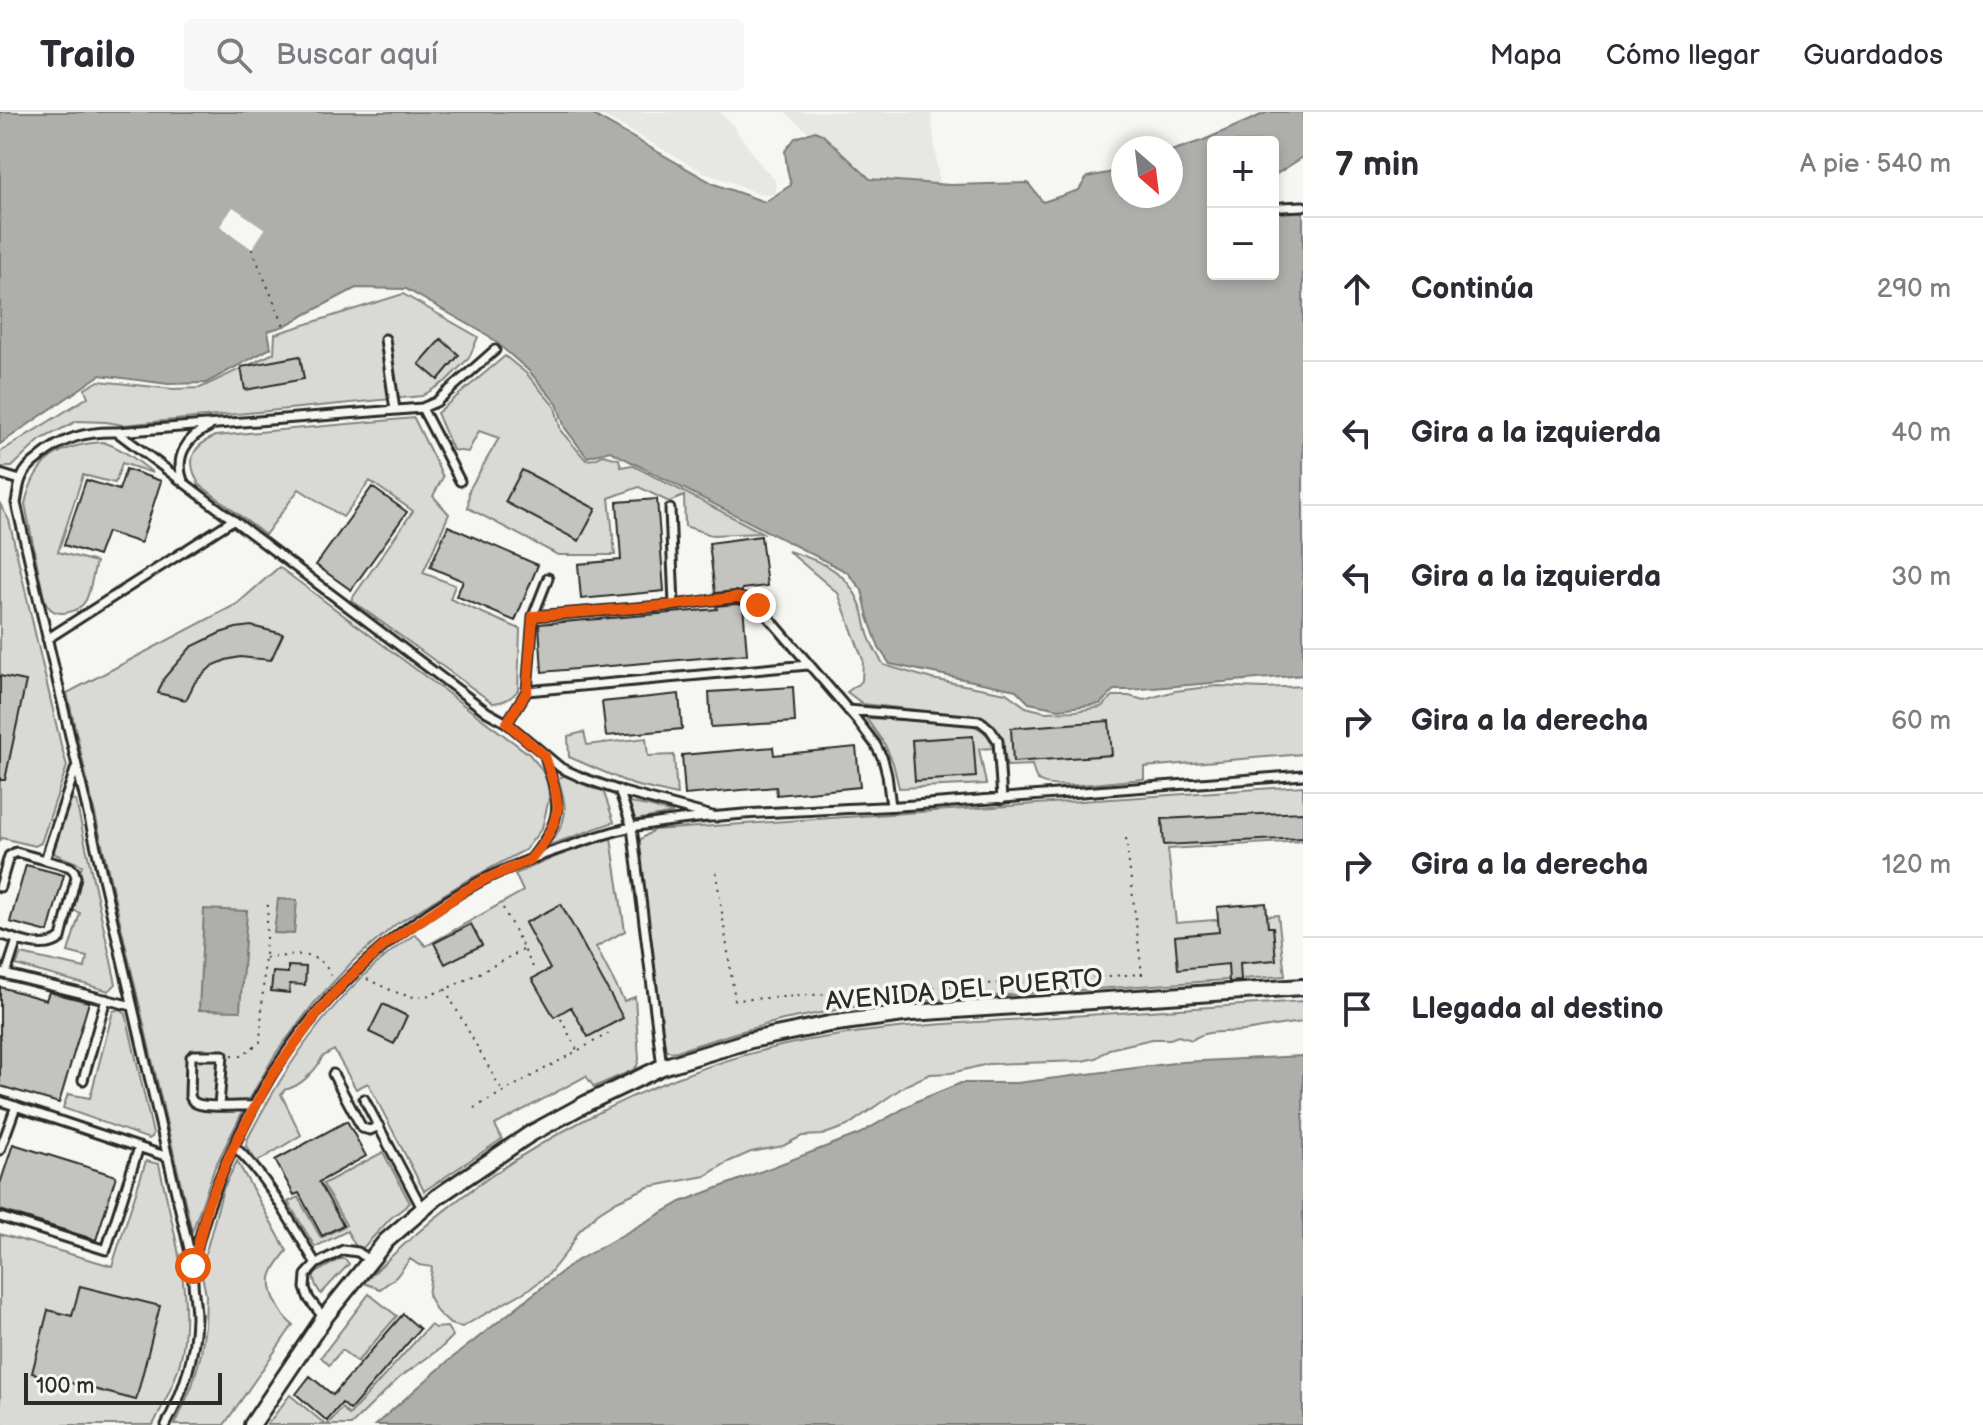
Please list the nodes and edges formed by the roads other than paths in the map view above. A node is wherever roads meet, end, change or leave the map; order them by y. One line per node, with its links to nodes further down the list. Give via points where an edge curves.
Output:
1 (1303, 206): 2 (lane)
2 (1282, 207)
3 (385, 339): 6 (lane)
4 (495, 350): 5 (lane, via 436,402)
5 (422, 408): 6 (lane); 11 (lane)
6 (395, 410): 7 (lane)
7 (215, 424): 8 (lane); 12 (lane, via 195,435 183,451 179,471)
8 (117, 432): 10 (lane, via 63,440 33,462); 12 (lane)
9 (0, 474): 10 (lane)
10 (20, 480): 18 (lane, via 16,503)
11 (460, 481)
12 (184, 483): 14 (lane)
13 (670, 509): 16 (lane)
14 (233, 520): 18 (lane); 22 (lane)
15 (548, 578): 17 (lane)
16 (674, 605): 17 (lane); 19 (lane, via 749,600)
17 (533, 616): 20 (lane)
18 (47, 639): 24 (lane)
19 (808, 665): 20 (lane); 21 (lane)
20 (527, 691): 22 (lane)
21 (848, 710): 27 (lane, via 980,721 998,741); 28 (lane, via 883,759)
22 (507, 723): 23 (lane)
23 (545, 756): 26 (lane, via 572,773); 32 (lane, via 558,807 545,841)
24 (77, 766): 31 (lane); 39 (lane)
25 (1303, 775): 27 (lane)
26 (619, 790): 29 (lane); 30 (lane)
27 (1002, 799): 28 (lane)
28 (891, 806): 29 (lane)
29 (716, 817): 30 (lane)
30 (632, 827): 32 (lane); 40 (lane)
31 (45, 860): 33 (lane, via 12,854); 35 (lane, via 70,867 76,877 61,938 46,946)
32 (530, 860): 47 (lane, via 466,890 365,961 299,1036)
33 (0, 887)
34 (0, 934): 35 (lane)
35 (17, 940): 36 (lane)
36 (3, 974): 38 (lane)
37 (1303, 987): 40 (street, AVENIDA DEL PUERTO, via 911,1013 751,1040)
38 (106, 999): 39 (lane); 42 (lane)
39 (132, 1006): 52 (lane)
40 (662, 1067): 53 (street, AVENIDA DEL PUERTO, via 530,1134)
41 (333, 1074): 48 (lane, via 362,1128)
42 (83, 1080)
43 (364, 1099): 48 (lane)
44 (0, 1101): 45 (lane)
45 (16, 1106): 50 (lane); 51 (lane)
46 (219, 1106): 46 (lane, via 223,1055 196,1053 191,1057 190,1096 197,1105); 47 (lane)
47 (254, 1106): 49 (lane)
48 (379, 1126): 53 (lane)
49 (234, 1146): 56 (lane, via 265,1181); 57 (lane, via 208,1204)
50 (139, 1147): 52 (lane); 54 (lane, via 106,1250)
51 (0, 1150)
52 (168, 1157): 57 (lane)
53 (423, 1210): 55 (street, AVENIDA DEL PUERTO)
54 (0, 1217)
55 (369, 1260): 56 (lane, via 343,1250); 58 (street, AVENIDA DEL PUERTO)
56 (316, 1264): 58 (lane, via 306,1275 305,1288)
57 (193, 1266): 59 (lane, via 194,1349)
58 (324, 1318): 60 (street, AVENIDA DEL PUERTO)
59 (166, 1425)
60 (252, 1425)

